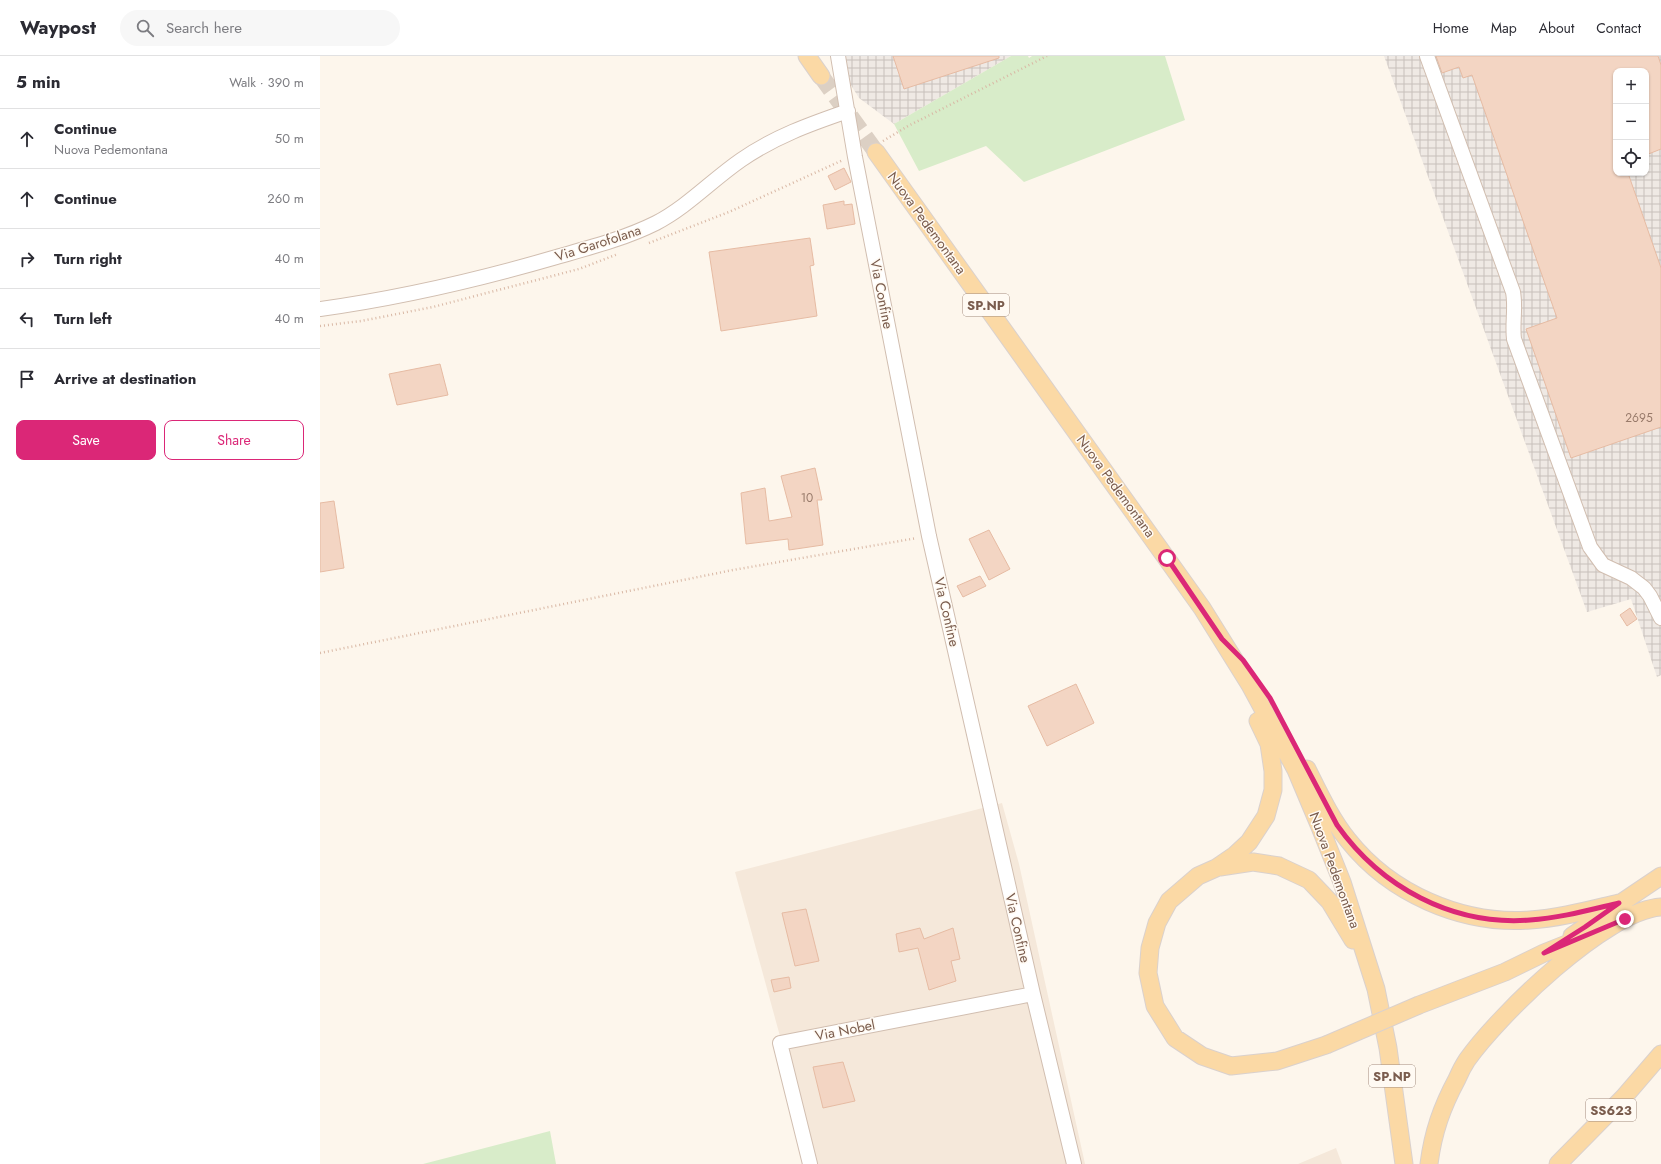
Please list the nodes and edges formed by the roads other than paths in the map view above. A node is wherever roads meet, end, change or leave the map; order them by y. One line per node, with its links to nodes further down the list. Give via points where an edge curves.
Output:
1 (806, 56): 4 (main road)
2 (838, 56): 5 (street, Via Confine)
3 (1427, 56): 9 (street, via 1513,292 1514,339 1590,547 1603,565 1631,578 1644,588)
4 (821, 76)
5 (848, 111): 7 (street, Via Garofolana, via 774,140 736,163 667,217 610,241 462,282 358,304); 18 (street, Via Confine, via 929,536)
6 (879, 146): 8 (main road, Nuova Pedemontana / SP.NP)
7 (320, 309)
8 (1096, 459): 10 (main road, Nuova Pedemontana / SP.NP); 11 (main road, via 1129,522 1201,628 1269,744 1273,790 1266,816 1249,842)
9 (1661, 618)
10 (1222, 639): 13 (main road, via 1243,660 1270,698 1318,792 1348,841 1397,885 1428,902 1459,914 1495,920 1555,917); 17 (main road, Nuova Pedemontana / SP.NP, via 1296,770 1342,882)
11 (1216, 868): 16 (main road, bridge, via 1198,876 1169,901 1157,923 1150,948 1148,973 1155,1006 1175,1038 1202,1056 1231,1066 1277,1061 1326,1045 1505,972); 17 (main road, via 1253,862 1279,866 1309,880 1330,902 1353,940)
12 (1661, 876): 13 (main road)
13 (1619, 903): 16 (main road)
14 (1661, 907): 15 (main road)
15 (1625, 919): 16 (main road); 23 (main road, via 1592,938 1543,979 1496,1024 1466,1061 1444,1103 1431,1142)
16 (1544, 953)
17 (1376, 989): 22 (main road, Nuova Pedemontana / SP.NP, via 1388,1048)
18 (1033, 994): 20 (street, Via Nobel, via 780,1043); 21 (street, Via Confine)
19 (1661, 1054): 24 (main road, SS623)
20 (810, 1164)
21 (1074, 1164)
22 (1404, 1164)
23 (1429, 1164)
24 (1558, 1164)

